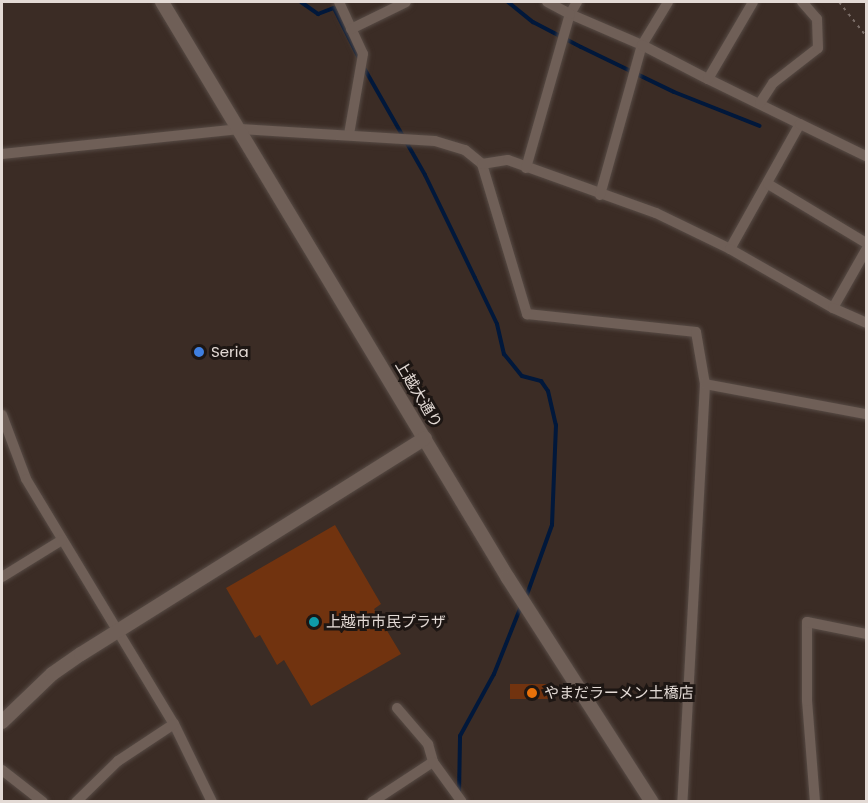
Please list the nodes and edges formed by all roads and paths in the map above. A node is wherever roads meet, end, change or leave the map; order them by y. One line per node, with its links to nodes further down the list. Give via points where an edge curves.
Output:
1 (162, 2): 17 (main road, 上越大通り)
2 (339, 2): 11 (street)
3 (406, 2): 11 (street)
4 (547, 2): 10 (street)
5 (577, 2): 10 (street)
6 (668, 2): 13 (street)
7 (753, 2): 14 (street)
8 (802, 2): 15 (street, via 817,19 818,48 773,83)
9 (839, 2): 12 (path)
10 (570, 14): 13 (street); 22 (street)
11 (351, 28): 18 (street, via 363,54)
12 (867, 36)
13 (642, 45): 14 (street); 24 (street)
14 (708, 79): 15 (street)
15 (760, 103): 16 (street)
16 (800, 124): 20 (street); 23 (street)
17 (240, 129): 18 (street); 19 (street); 33 (main road, 上越大通り)
18 (349, 134): 21 (street, via 424,138 465,150)
19 (2, 154)
20 (867, 156)
21 (482, 164): 22 (street, via 498,159); 30 (street, via 527,314 696,332)
22 (526, 168): 24 (street)
23 (768, 184): 25 (street); 26 (street)
24 (600, 195): 26 (street, via 656,213)
25 (867, 243)
26 (730, 249): 28 (street)
27 (867, 250): 28 (street)
28 (833, 308): 29 (street)
29 (867, 323)
30 (705, 384): 31 (street); 50 (street)
31 (867, 414)
32 (2, 415): 34 (street)
33 (425, 438): 37 (main road); 49 (main road, 上越大通り, via 508,578)
34 (7, 448): 35 (street)
35 (62, 540): 36 (street); 37 (street)
36 (2, 577)
37 (120, 631): 40 (main road, via 52,674); 41 (street)
38 (867, 634): 51 (street, via 807,622 807,701)
39 (397, 708): 42 (street, via 428,744)
40 (2, 722)
41 (174, 724): 45 (street, via 118,761); 46 (street)
42 (433, 762): 47 (street); 48 (street)
43 (2, 770): 44 (street)
44 (43, 801)
45 (76, 801)
46 (212, 801)
47 (372, 801)
48 (462, 801)
49 (652, 801)
50 (682, 801)
51 (815, 801)

